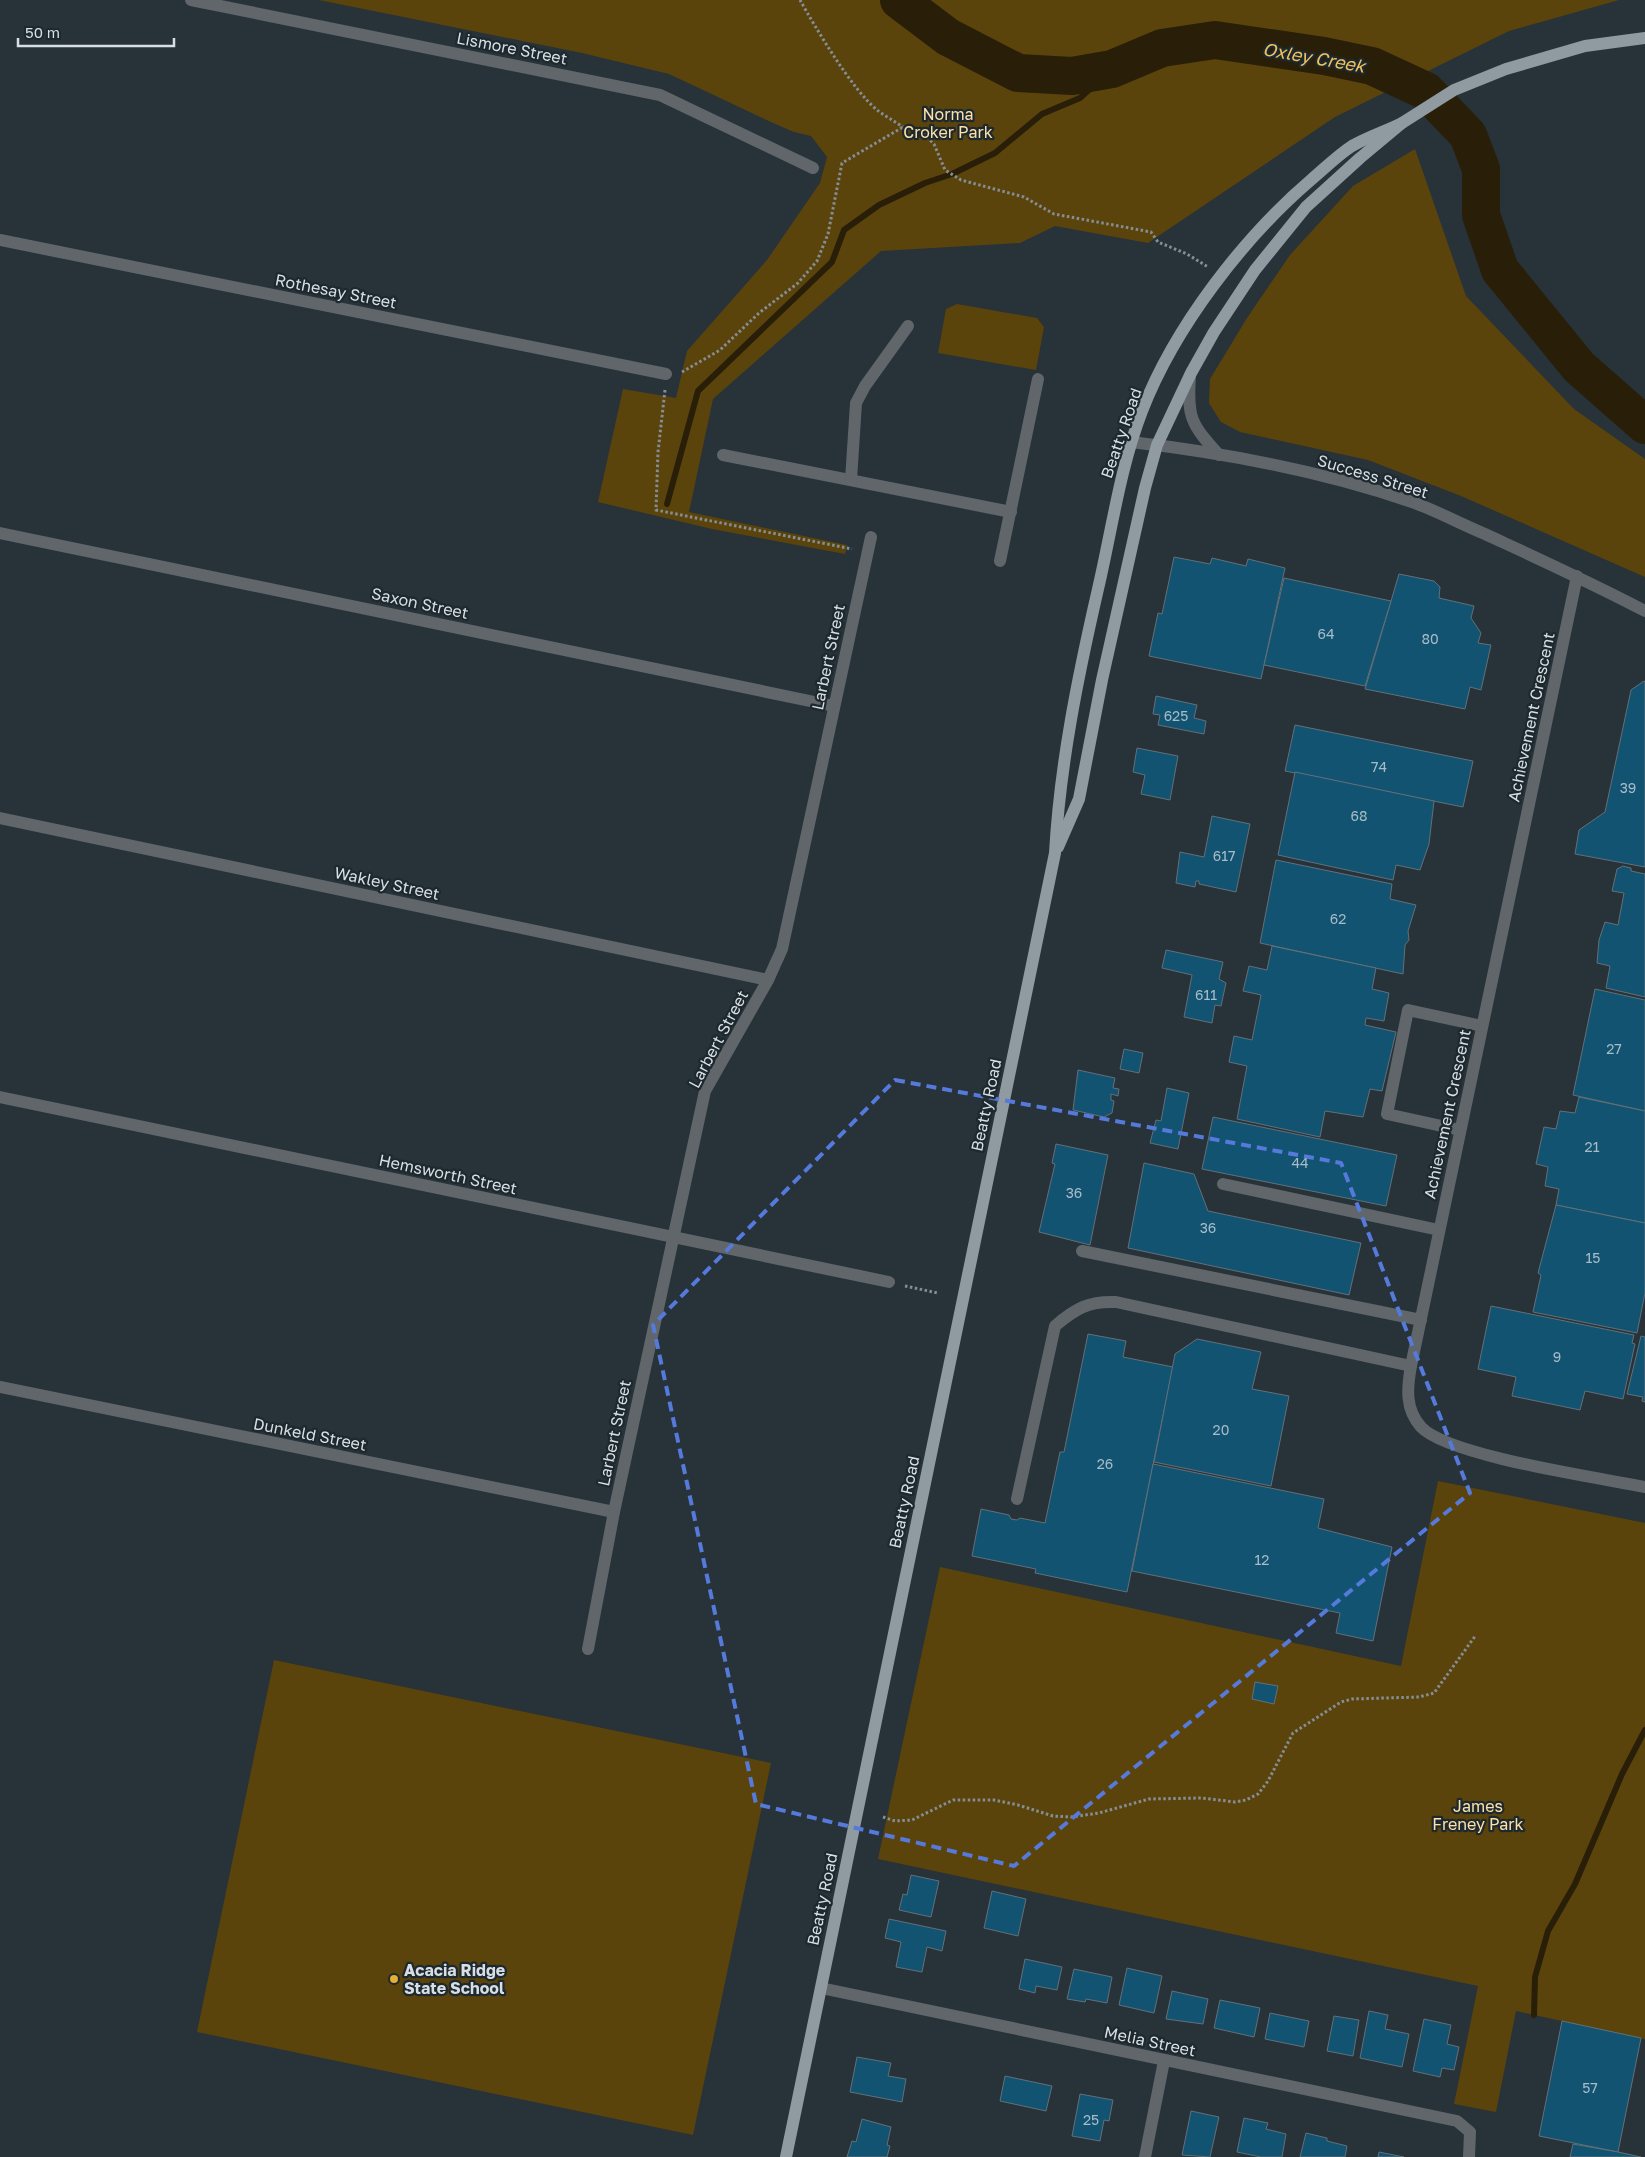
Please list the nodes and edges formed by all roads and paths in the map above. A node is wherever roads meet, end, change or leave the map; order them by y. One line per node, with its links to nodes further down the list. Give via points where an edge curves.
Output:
1 (191, 0): 6 (street, Lismore Street, via 660,95)
2 (800, 0): 5 (path, via 858,89 876,109)
3 (1645, 38): 4 (main road, Beatty Road, via 1585,46 1506,69 1454,90)
4 (1402, 123): 8 (main road, Beatty Road, via 1352,146 1287,200); 10 (main road, Beatty Road, via 1306,207 1255,270)
5 (903, 126): 8 (path, via 919,130 934,144 945,170 960,180 1024,197 1054,214 1151,232 1158,242 1187,254); 11 (path, via 842,163 828,234 817,261 798,283 759,312 720,350 679,374)
6 (813, 168)
7 (0, 240): 11 (street, Rothesay Street)
8 (1222, 276): 13 (main road, Beatty Road, via 1185,327 1142,409)
9 (908, 326): 17 (street, via 856,403)
10 (1191, 373): 14 (main road, Beatty Road); 16 (street, via 1188,407 1198,432)
11 (666, 374): 21 (path, via 656,510)
12 (1038, 380): 18 (street)
13 (1131, 442): 14 (street, Success Street); 27 (main road, Beatty Road, via 1078,683 1058,798)
14 (1157, 445): 16 (street, Success Street); 27 (main road, Beatty Road, via 1102,680 1079,799)
15 (723, 455): 17 (street)
16 (1219, 455): 23 (street, Success Street, via 1350,483 1414,503)
17 (852, 480): 18 (street)
18 (1011, 512): 22 (street)
19 (0, 533): 25 (street, Saxon Street)
20 (872, 536): 21 (street, Larbert Street)
21 (868, 552): 25 (street, Larbert Street)
22 (1000, 561)
23 (1577, 576): 24 (street, Success Street); 29 (street, Achievement Crescent)
24 (1645, 611)
25 (834, 706): 28 (street, Larbert Street, via 782,949)
26 (0, 818): 28 (street, Wakley Street)
27 (1055, 854): 47 (main road, Beatty Road)
28 (768, 980): 34 (street, Larbert Street, via 705,1091)
29 (1482, 1026): 31 (street, Achievement Crescent); 31 (street, via 1408,1010 1387,1114)
30 (0, 1098): 34 (street, Hemsworth Street)
31 (1460, 1130): 33 (street, Achievement Crescent)
32 (1223, 1184): 33 (street)
33 (1439, 1230): 38 (street, Achievement Crescent)
34 (674, 1237): 36 (street, Hemsworth Street); 43 (street, Larbert Street)
35 (1082, 1251): 38 (street)
36 (889, 1282): 37 (path)
37 (938, 1293)
38 (1421, 1320): 39 (street, Achievement Crescent)
39 (1411, 1366): 41 (street, Achievement Crescent, via 1408,1405 1421,1427 1442,1441 1478,1453); 42 (street, via 1116,1302 1097,1301 1073,1311 1055,1326)
40 (0, 1387): 43 (street, Dunkeld Street)
41 (1645, 1487)
42 (1017, 1499)
43 (614, 1512): 45 (street, Larbert Street)
44 (1476, 1635): 46 (path, via 1434,1693 1419,1697 1341,1702 1293,1734 1268,1782 1258,1794 1246,1800 1148,1799 1071,1817 1053,1816 987,1799 953,1800 912,1820 895,1821)
45 (588, 1649)
46 (883, 1817)
47 (821, 1988): 48 (street, Melia Street); 49 (main road, Beatty Road)
48 (1164, 2061): 50 (street); 51 (street, Melia Street, via 1457,2122 1470,2132)
49 (786, 2157)
50 (1145, 2157)
51 (1468, 2157)

